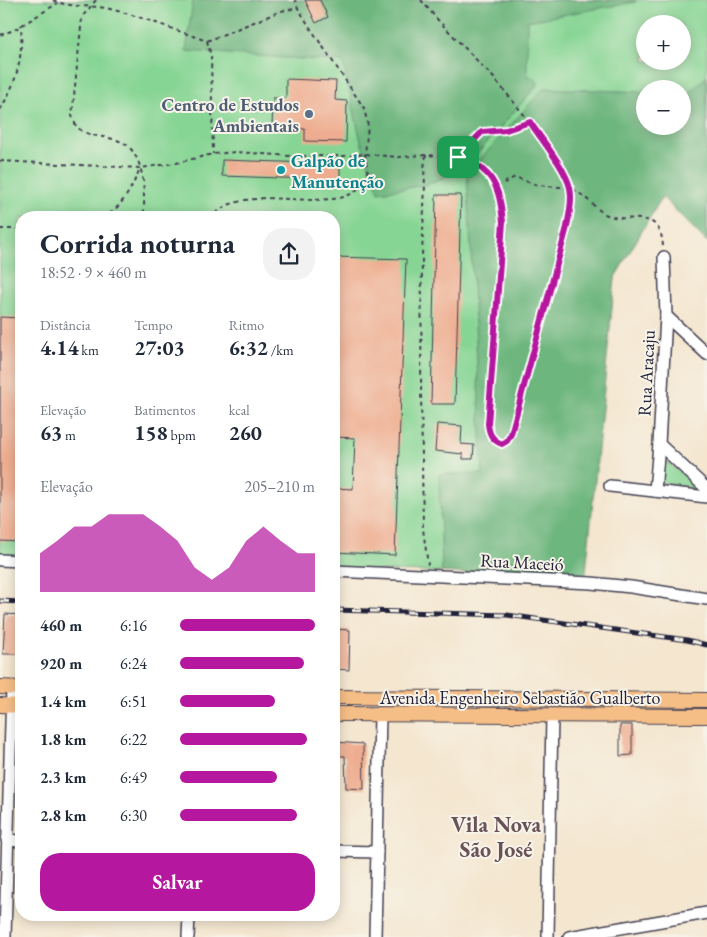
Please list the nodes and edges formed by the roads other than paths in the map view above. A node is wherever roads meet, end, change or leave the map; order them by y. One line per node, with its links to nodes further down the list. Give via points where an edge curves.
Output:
1 (664, 257): 2 (street, Rua Aracaju)
2 (666, 316): 3 (street); 4 (street, Rua Aracaju)
3 (707, 354)
4 (659, 444): 6 (street); 7 (street, Rua Aracaju)
5 (610, 486): 7 (street)
6 (707, 489)
7 (655, 491): 8 (street)
8 (707, 497)
9 (0, 560): 10 (street)
10 (15, 561)
11 (340, 572): 12 (street, Rua Maceió, via 632,587)
12 (707, 599)
13 (11, 688): 16 (street)
14 (340, 697): 15 (main road, Avenida Engenheiro Sebastião Gualberto)
15 (707, 700)
16 (11, 705): 21 (street)
17 (340, 714): 18 (main road, Avenida Engenheiro Sebastião Gualberto)
18 (380, 716): 19 (main road, Avenida Engenheiro Sebastião Gualberto); 24 (street)
19 (552, 716): 20 (main road, Avenida Engenheiro Sebastião Gualberto); 31 (street)
20 (707, 716)
21 (7, 840): 22 (street); 28 (street)
22 (15, 841)
23 (340, 852): 24 (street)
24 (377, 852): 30 (street)
25 (707, 913): 27 (street)
26 (189, 921): 29 (street)
27 (641, 925): 32 (street); 33 (street)
28 (6, 937)
29 (188, 937)
30 (375, 937)
31 (548, 937)
32 (569, 937)
33 (640, 937)

